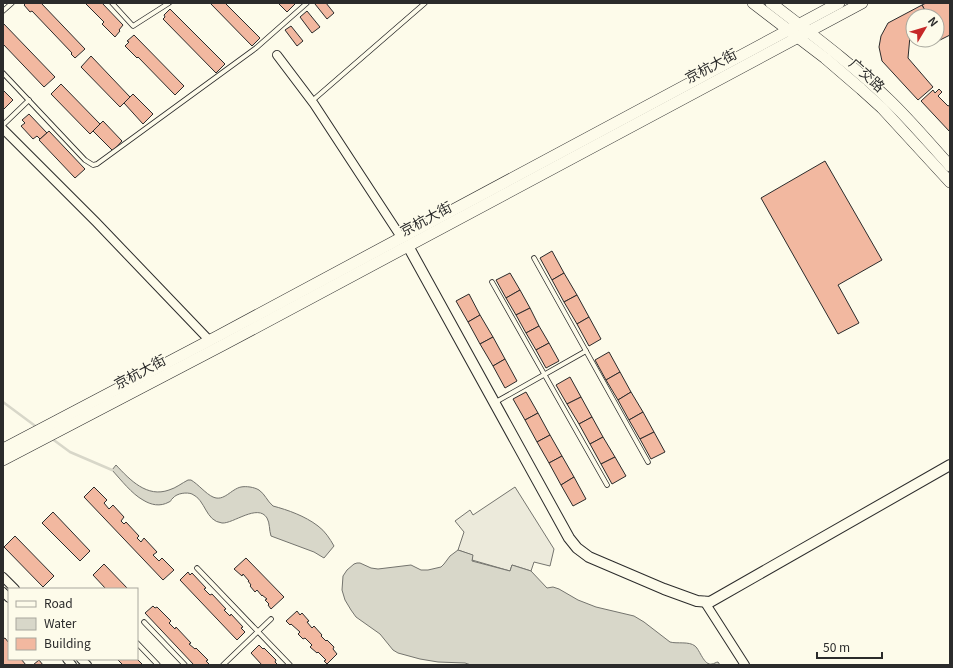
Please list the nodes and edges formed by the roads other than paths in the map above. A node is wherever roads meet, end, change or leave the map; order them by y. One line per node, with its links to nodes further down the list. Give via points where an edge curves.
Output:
1 (12, 3): 10 (lane)
2 (112, 3): 3 (lane, via 133,26)
3 (169, 3)
4 (425, 3): 18 (lane)
5 (753, 3): 12 (main road, 广交路)
6 (771, 3): 11 (main road, 广交路)
7 (840, 3): 11 (main road, 京杭大街)
8 (862, 3): 13 (main road, 京杭大街)
9 (304, 4): 17 (lane, via 256,48 97,164 93,165 85,160)
10 (3, 11)
11 (799, 25): 12 (main road, 京杭大街); 13 (main road, 广交路)
12 (789, 30): 14 (main road, 广交路); 23 (main road, 京杭大街)
13 (808, 32): 14 (main road, 京杭大街); 21 (main road, 广交路, via 832,49 889,100)
14 (798, 37): 22 (main road, 广交路, via 882,108); 23 (main road, 京杭大街)
15 (277, 55): 18 (street)
16 (3, 73): 17 (lane)
17 (29, 100): 19 (lane)
18 (312, 101): 23 (street)
19 (3, 125)
20 (3, 129): 26 (street)
21 (950, 166)
22 (950, 182)
23 (405, 242): 26 (main road, 京杭大街); 29 (street); 31 (main road, 京杭大街, via 223,345)
24 (534, 258): 27 (lane)
25 (492, 282): 28 (lane)
26 (209, 340): 30 (main road, 京杭大街)
27 (586, 351): 28 (lane); 32 (lane)
28 (544, 375): 29 (lane); 34 (lane)
29 (494, 402): 38 (street, via 569,538 577,548 589,557 664,590)
30 (3, 448)
31 (3, 460)
32 (648, 462)
33 (950, 465): 38 (street, via 710,602)
34 (606, 485)
35 (197, 568): 41 (lane)
36 (3, 577): 37 (street)
37 (14, 588)
38 (704, 601): 47 (street)
39 (271, 619): 41 (lane)
40 (144, 622): 44 (lane)
41 (258, 632): 45 (lane); 46 (lane)
42 (138, 644): 43 (lane)
43 (158, 665)
44 (185, 665)
45 (223, 665)
46 (290, 665)
47 (745, 665)

